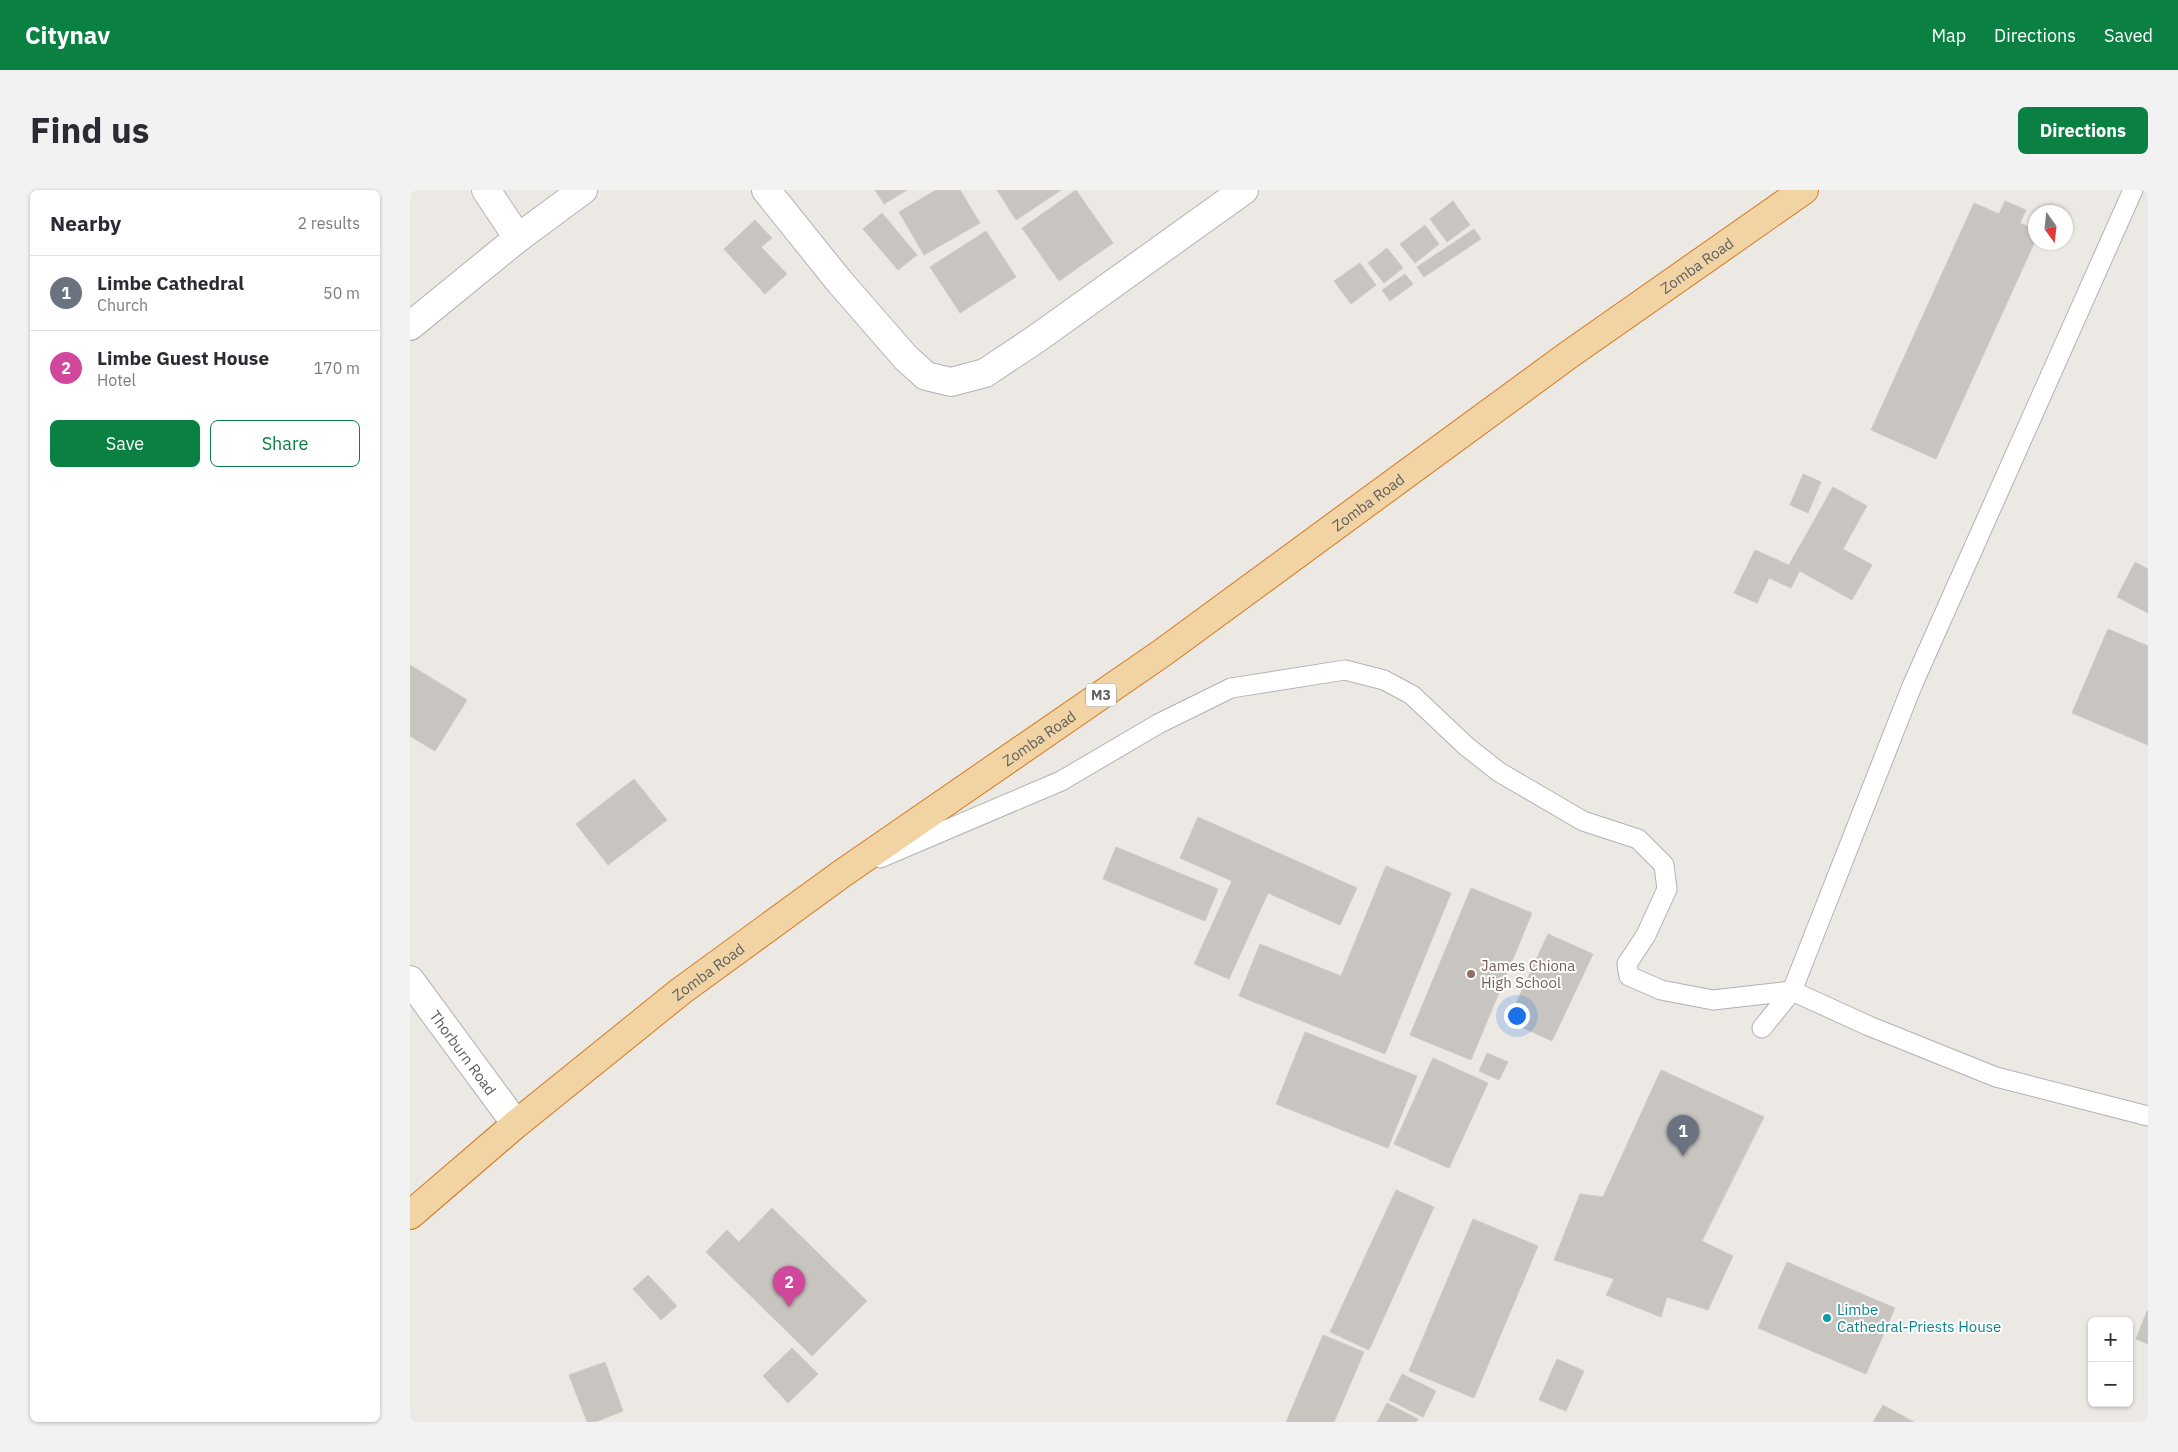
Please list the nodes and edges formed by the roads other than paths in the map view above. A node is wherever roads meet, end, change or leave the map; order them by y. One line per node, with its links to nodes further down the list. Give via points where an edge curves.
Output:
1 (486, 190): 7 (street)
2 (583, 190): 7 (street)
3 (766, 190): 4 (street, via 906,358 926,376 951,382 985,372 1029,344)
4 (1244, 190)
5 (1804, 190): 9 (highway, Zomba Road / M3, via 1567,356 1162,653)
6 (2133, 190): 11 (lane, via 1912,686)
7 (518, 238): 8 (street)
8 (410, 326)
9 (840, 874): 11 (lane, via 1061,781 1158,724 1231,688 1345,670 1384,680 1412,695 1499,772 1583,821 1638,839 1664,865 1667,888 1646,935 1627,964 1629,976 1661,990 1713,1000); 14 (highway, Zomba Road / M3, via 681,992)
10 (410, 980): 14 (street, Thorburn Road)
11 (1792, 990): 12 (lane); 13 (lane, via 1870,1026 1996,1077)
12 (1762, 1028)
13 (2148, 1116)
14 (516, 1124): 15 (highway, Zomba Road / M3)
15 (410, 1215)

